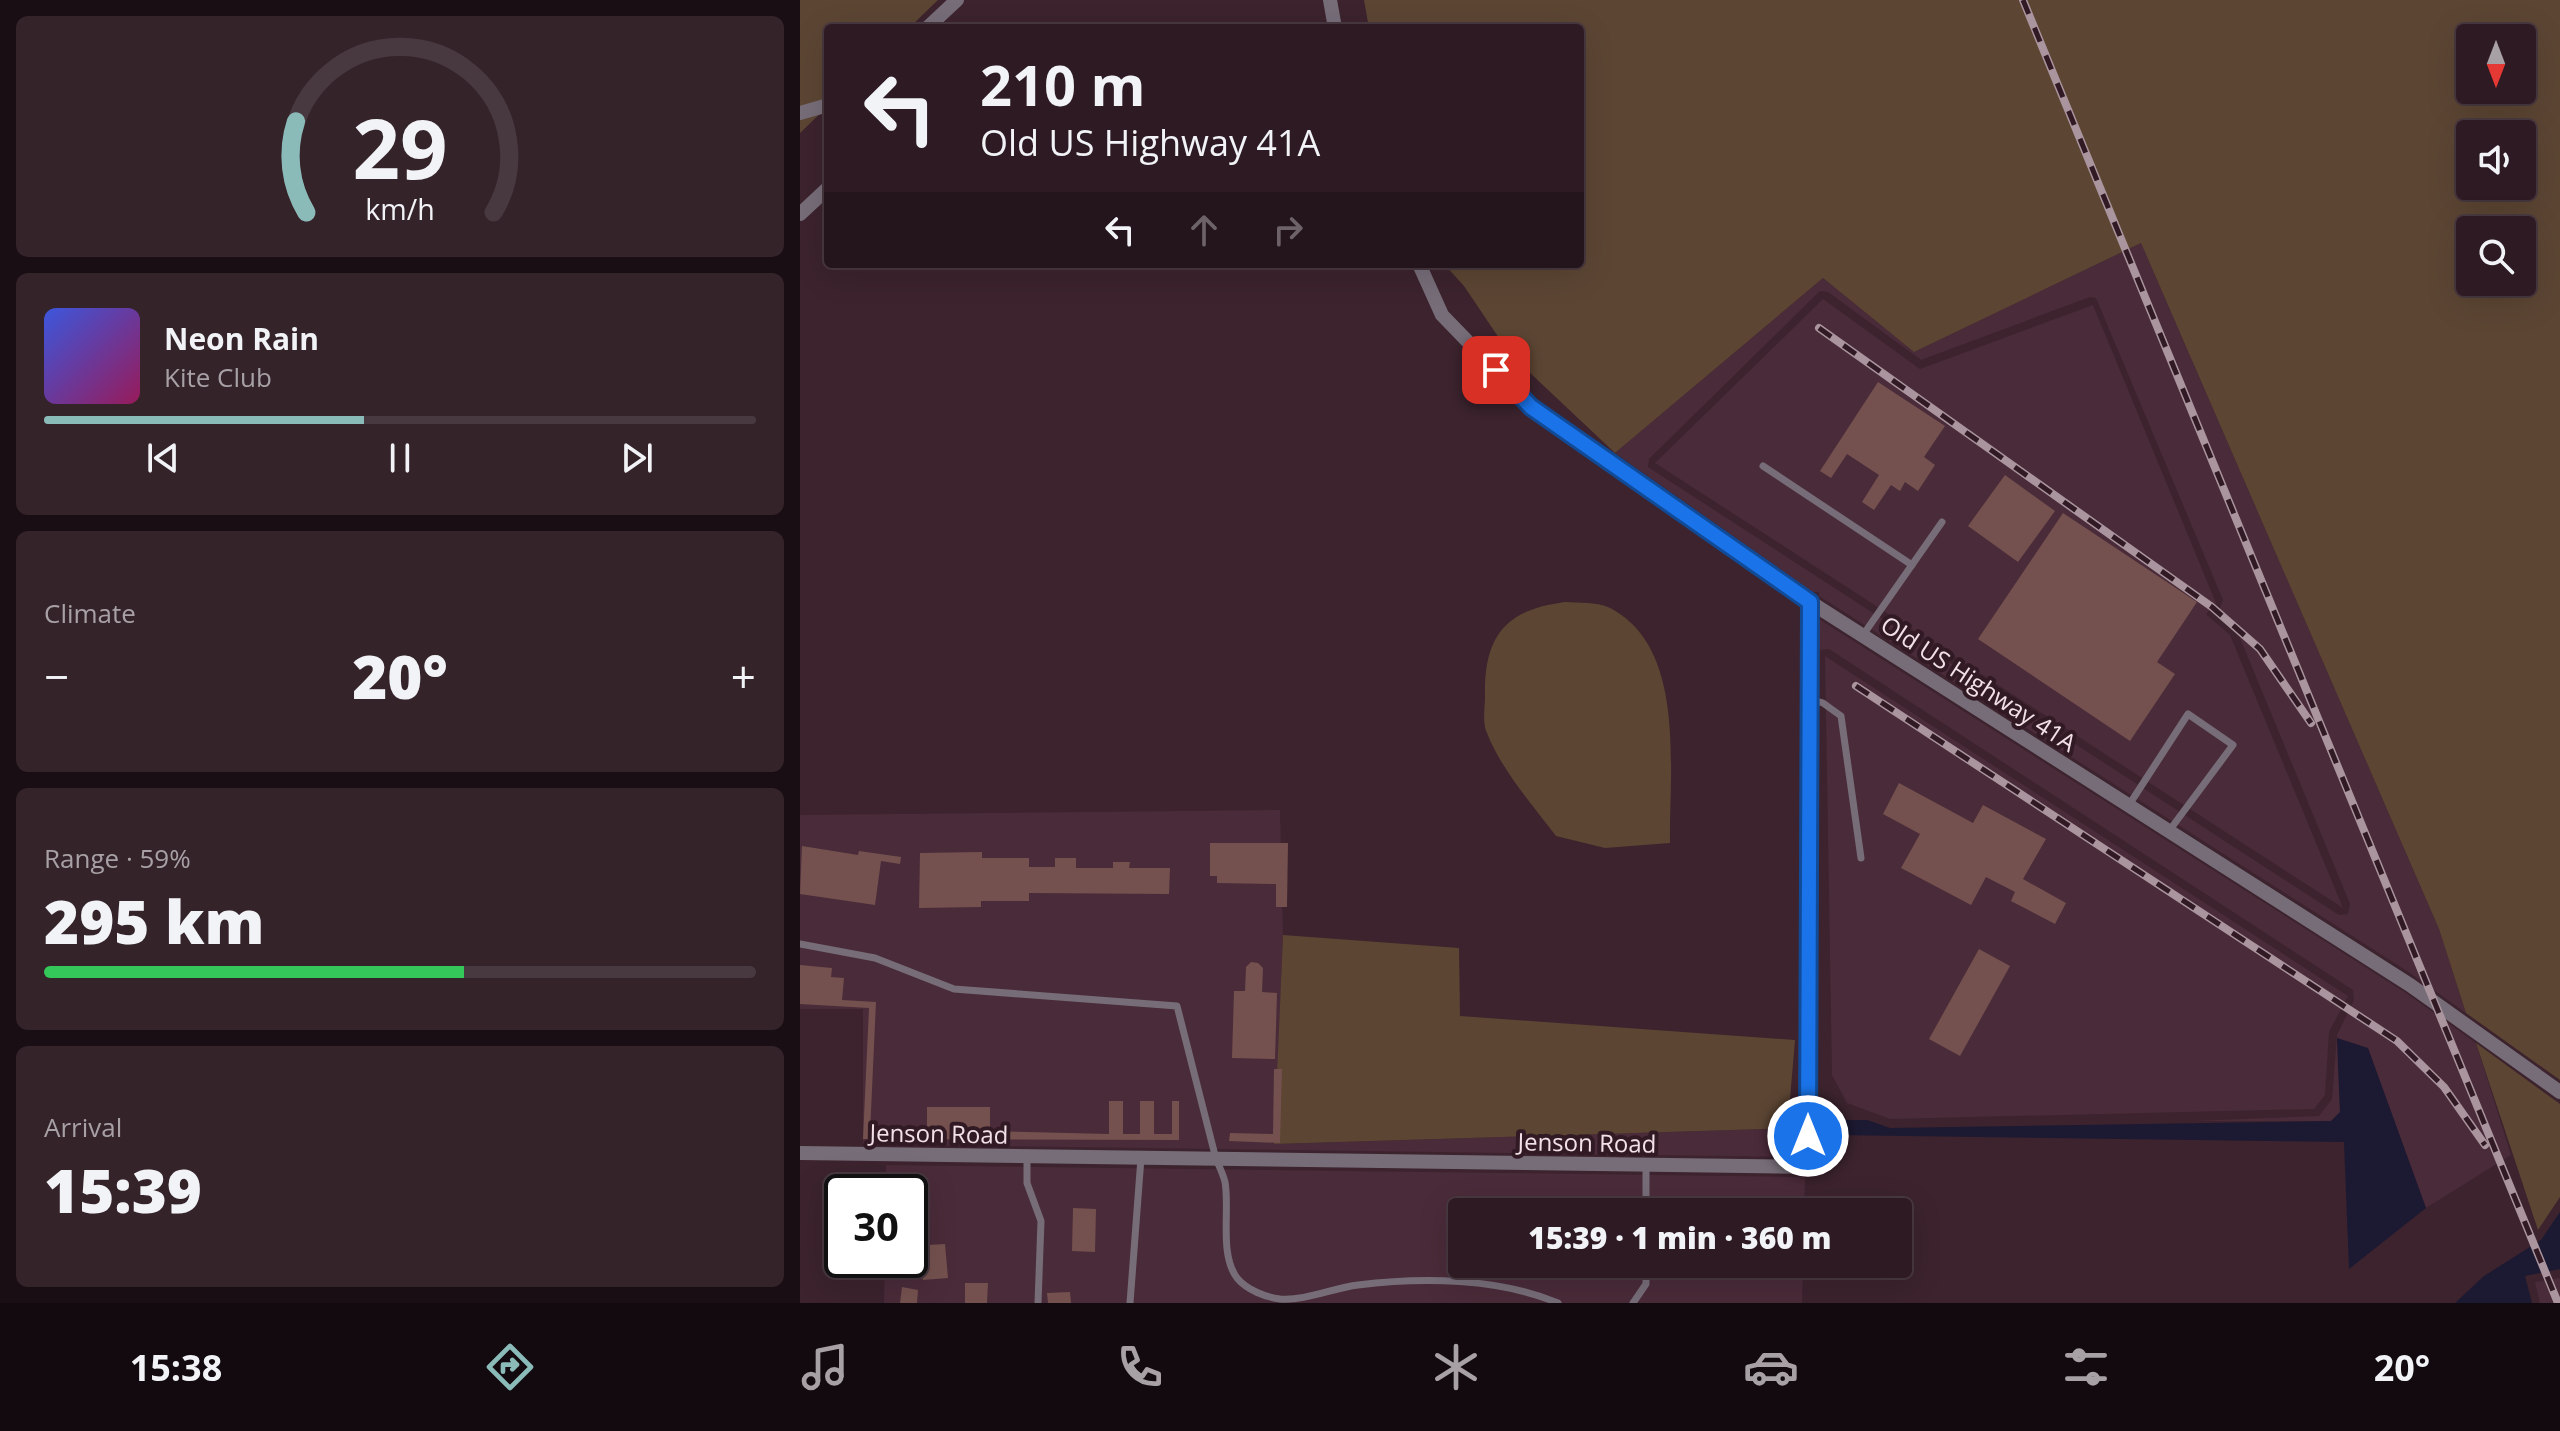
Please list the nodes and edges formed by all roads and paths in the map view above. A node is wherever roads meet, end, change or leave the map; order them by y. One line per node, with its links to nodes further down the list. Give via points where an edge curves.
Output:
1 (957, 0): 3 (street)
2 (1330, 0): 4 (street)
3 (931, 24)
4 (1334, 24)
5 (824, 106): 6 (street)
6 (800, 113)
7 (824, 192): 8 (street)
8 (800, 214)
9 (1421, 268): 13 (street, Old US Highway 41A, via 1442,315 1531,407)
10 (1763, 466): 12 (lane)
11 (1942, 522): 12 (lane)
12 (1912, 565): 14 (lane)
13 (1810, 602): 14 (street, Old US Highway 41A); 15 (street, Jenson Road)
14 (1863, 635): 16 (street, Old US Highway 41A)
15 (1810, 699): 18 (lane, via 1841,716); 25 (street, Jenson Road, via 1808,1167)
16 (2129, 805): 17 (street, Old US Highway 41A); 17 (lane, via 2188,714 2233,745)
17 (2169, 831): 20 (street, Old US Highway 41A, via 2410,985)
18 (1861, 858)
19 (800, 944): 24 (lane, via 875,958 954,989 1177,1006)
20 (2560, 1092)
21 (800, 1153): 22 (street, Jenson Road)
22 (1027, 1156): 23 (street, Jenson Road); 28 (lane, via 1027,1183 1041,1221)
23 (1141, 1158): 24 (street, Jenson Road); 29 (lane)
24 (1216, 1159): 25 (street, Jenson Road); 30 (lane, via 1224,1179 1234,1272 1252,1290 1285,1299 1358,1285 1429,1281 1502,1287)
25 (1646, 1165): 26 (lane)
26 (1646, 1198)
27 (1646, 1278): 31 (lane)
28 (1038, 1303)
29 (1130, 1303)
30 (1558, 1303)
31 (1633, 1303)

